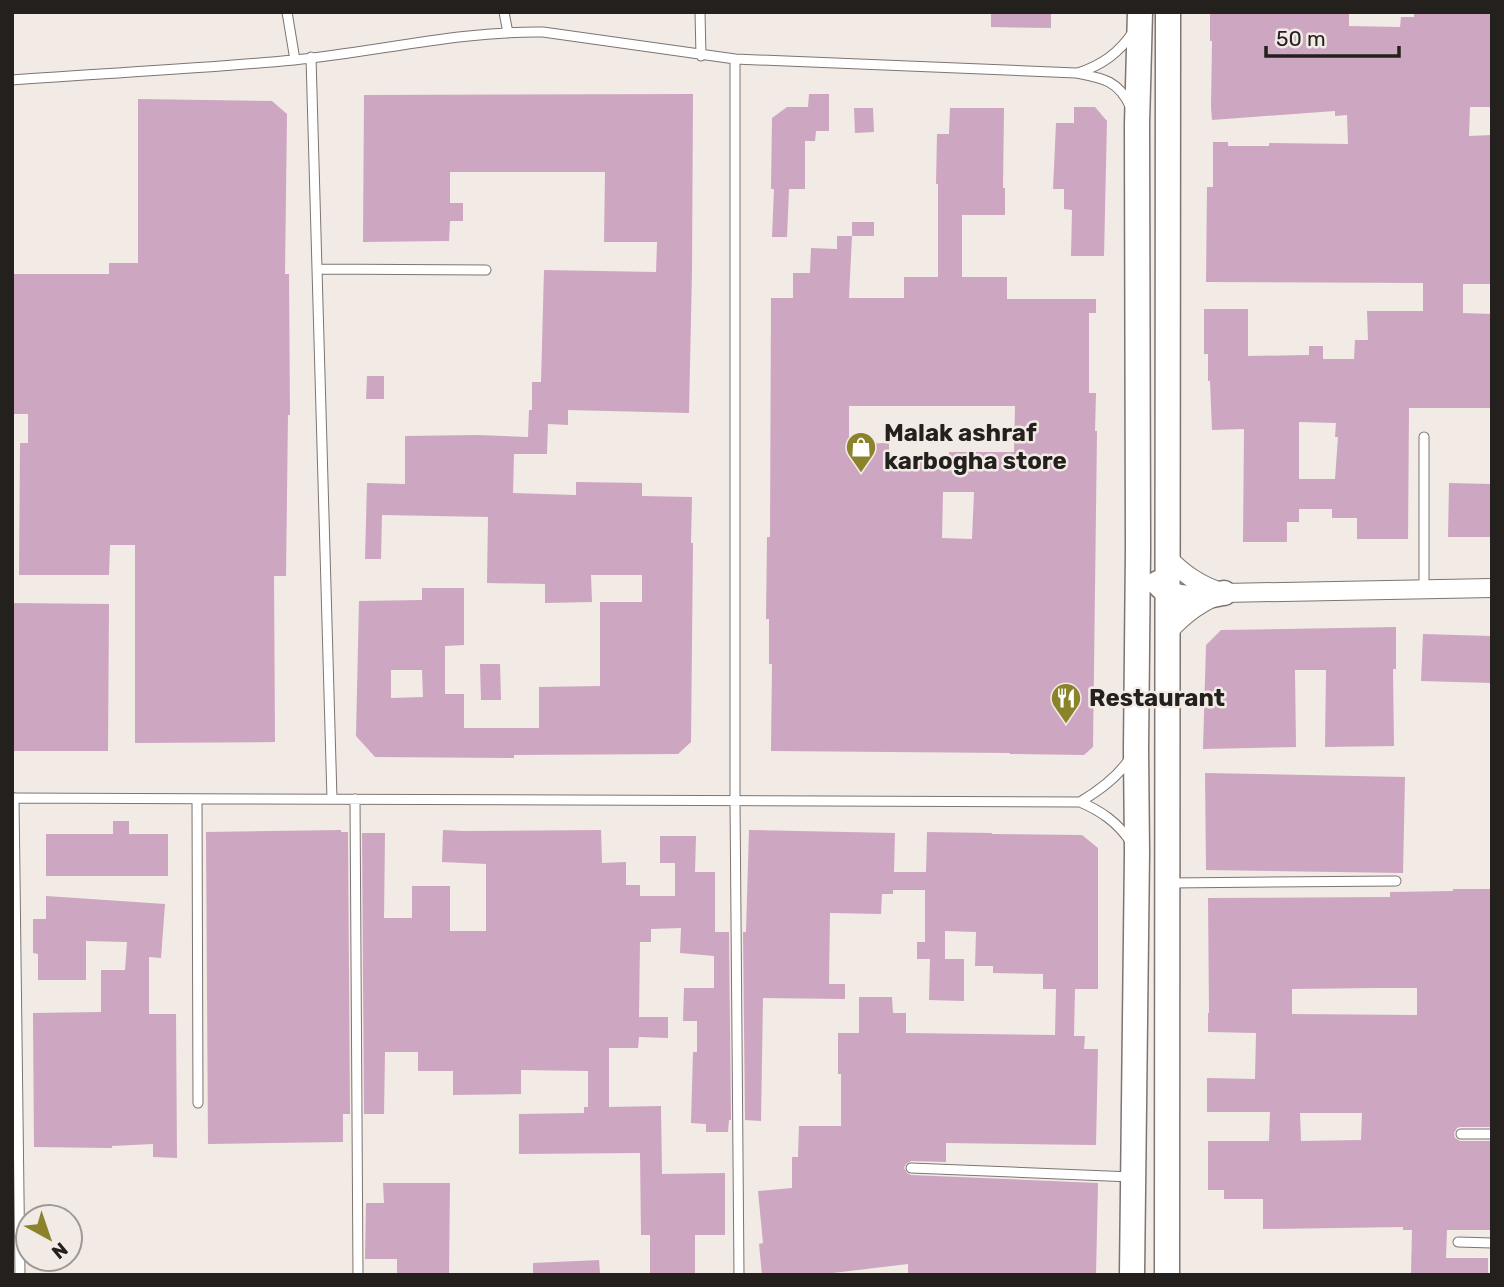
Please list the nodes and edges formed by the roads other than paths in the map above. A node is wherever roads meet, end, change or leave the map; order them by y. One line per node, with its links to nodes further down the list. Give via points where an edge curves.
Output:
1 (287, 12): 10 (lane)
2 (504, 12): 6 (lane)
3 (700, 12): 7 (lane)
4 (1168, 12): 18 (main road)
5 (1140, 15): 11 (lane, via 1121,48 1107,60); 13 (main road)
6 (508, 33): 7 (lane, via 564,34); 8 (lane)
7 (701, 56): 9 (lane)
8 (312, 57): 10 (lane); 14 (lane)
9 (735, 59): 11 (lane); 29 (lane)
10 (295, 60): 12 (lane)
11 (1076, 73): 13 (lane, via 1114,84 1128,101)
12 (12, 80)
13 (1137, 124): 17 (main road)
14 (317, 269): 15 (lane); 27 (lane)
15 (486, 270)
16 (1424, 437): 20 (lane)
17 (1138, 550): 22 (main road); 24 (main road)
18 (1168, 558): 21 (street, via 1199,584); 22 (main road)
19 (1492, 588): 20 (street)
20 (1424, 589): 21 (street)
21 (1224, 593): 22 (main road, via 1189,598); 23 (street, via 1199,604)
22 (1168, 594): 23 (main road)
23 (1169, 631): 33 (main road)
24 (1136, 749): 30 (lane, via 1116,776); 31 (main road)
25 (13, 798): 26 (lane); 34 (lane)
26 (197, 799): 27 (lane); 35 (lane)
27 (332, 799): 28 (lane)
28 (355, 799): 29 (lane); 43 (lane)
29 (735, 801): 30 (lane); 44 (lane)
30 (1080, 802): 31 (lane, via 1105,814)
31 (1137, 852): 39 (main road)
32 (1396, 881): 33 (lane)
33 (1167, 883): 46 (main road)
34 (15, 1086): 42 (lane)
35 (198, 1103)
36 (1461, 1134): 37 (lane)
37 (1492, 1134)
38 (911, 1168): 39 (lane)
39 (1133, 1177): 45 (main road)
40 (1458, 1242): 41 (lane)
41 (1492, 1242)
42 (20, 1275)
43 (358, 1275)
44 (739, 1275)
45 (1132, 1275)
46 (1167, 1275)

